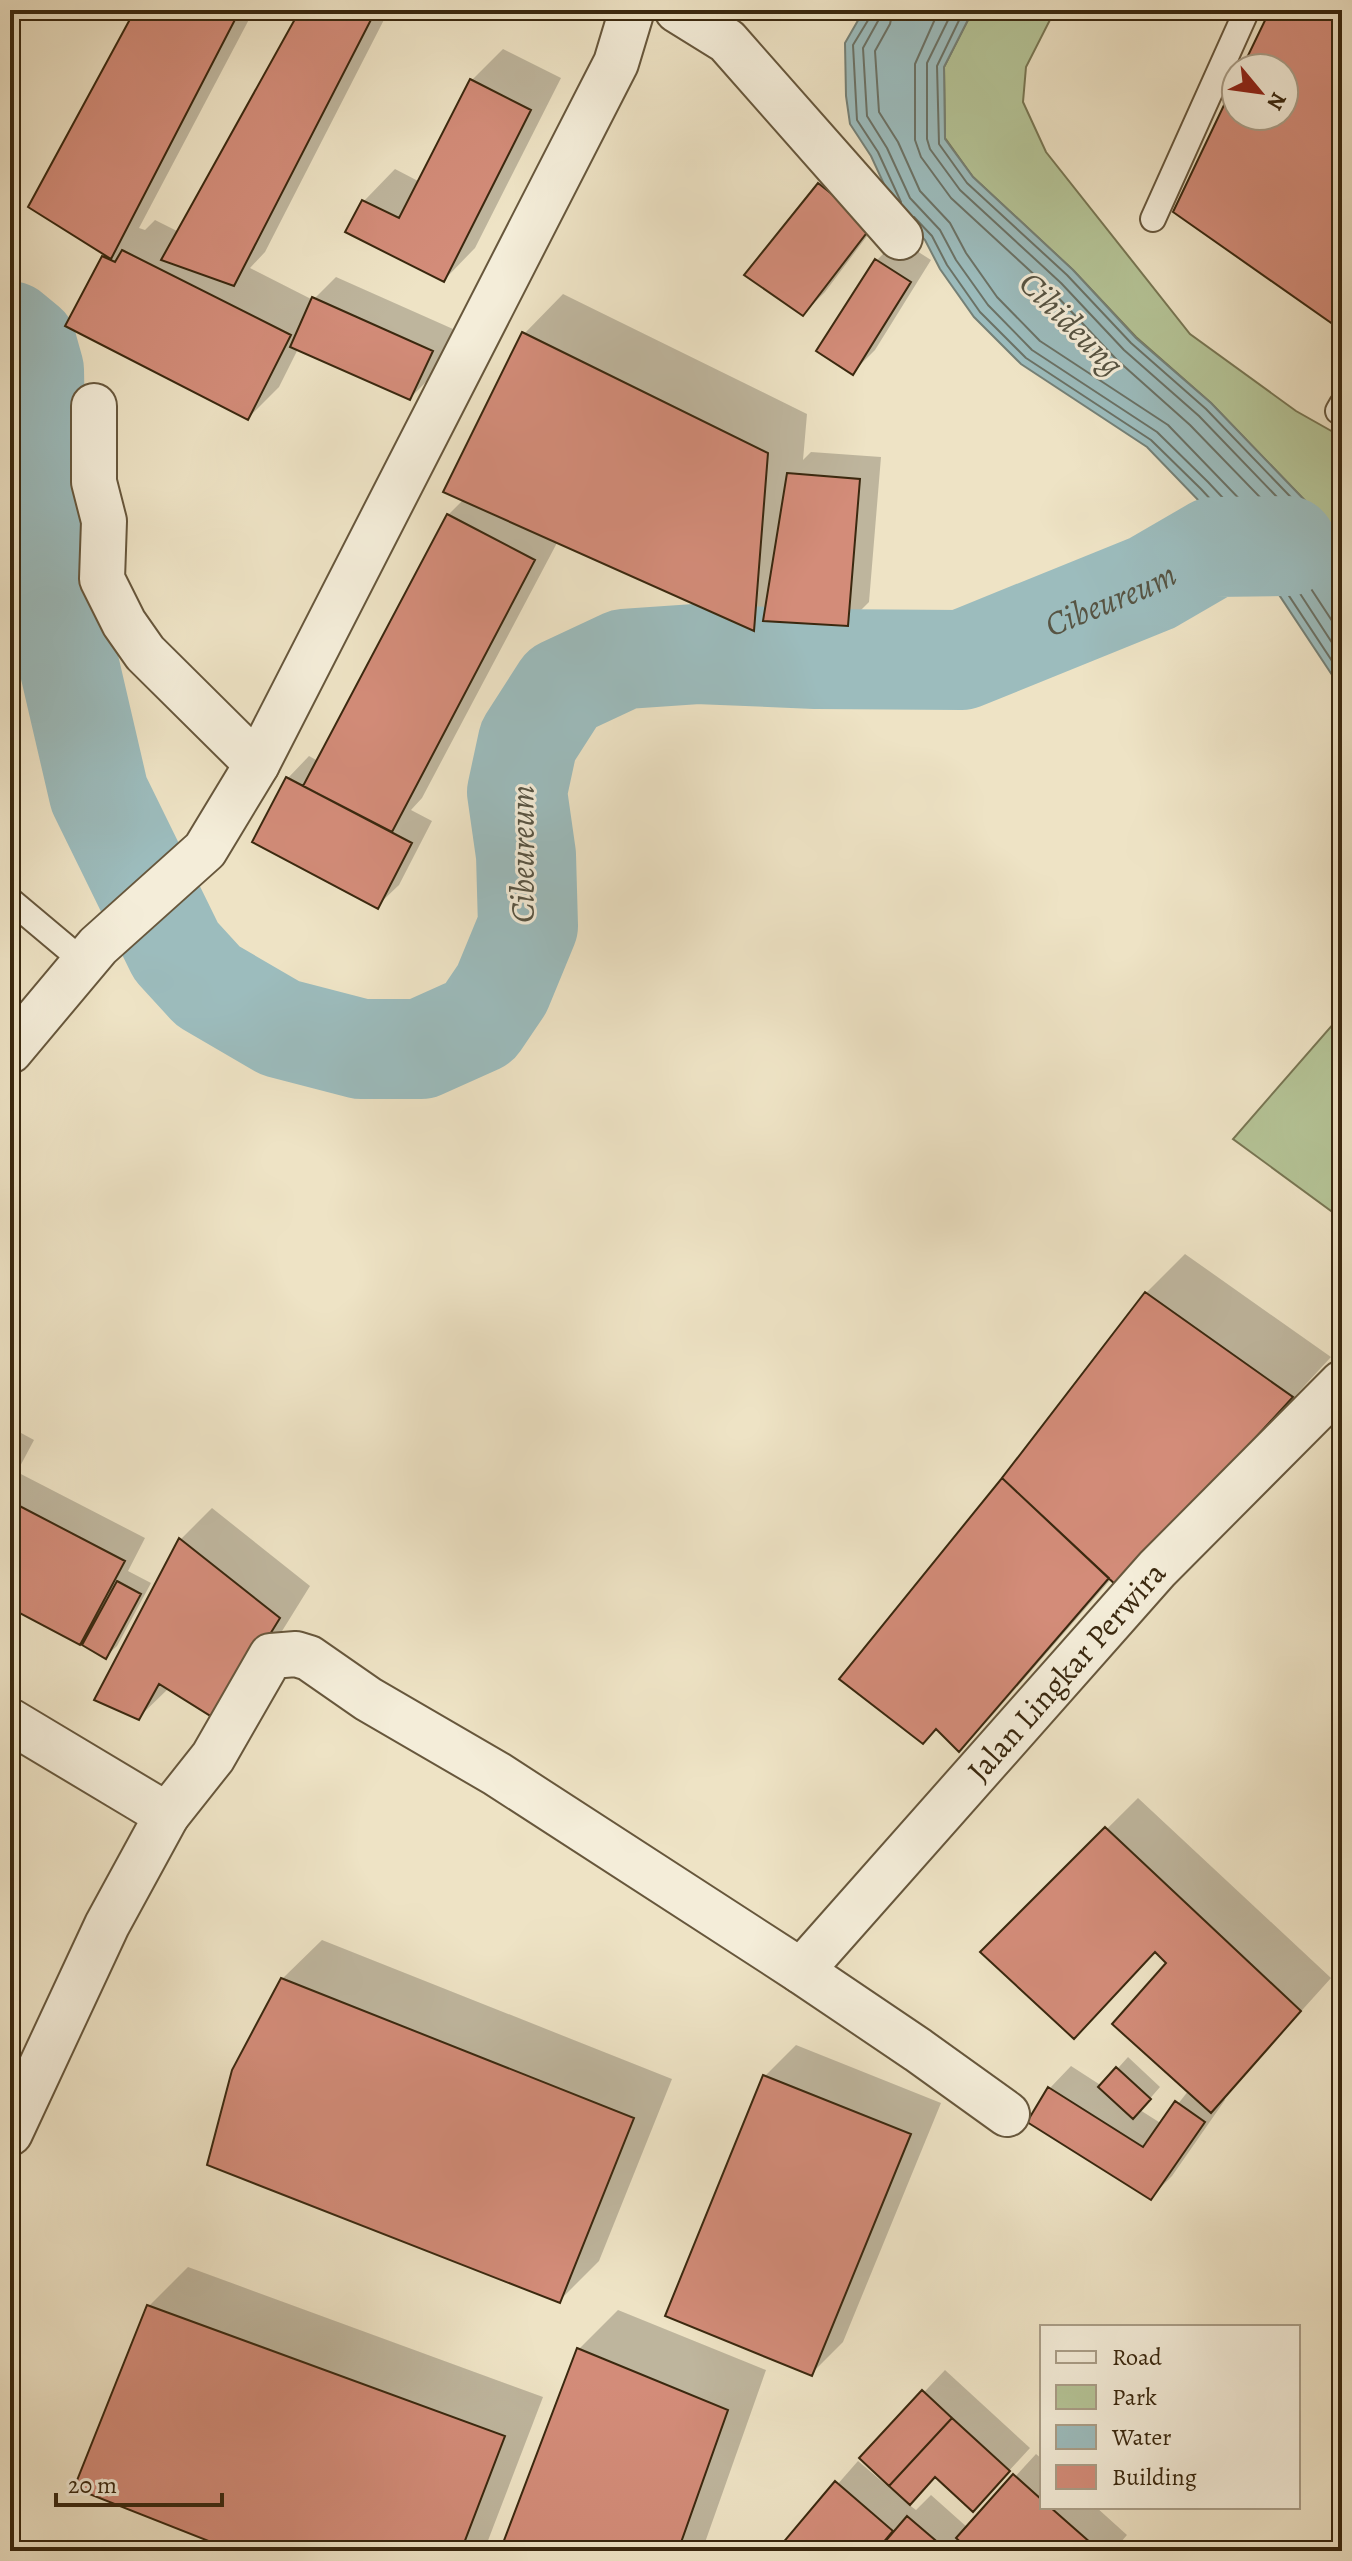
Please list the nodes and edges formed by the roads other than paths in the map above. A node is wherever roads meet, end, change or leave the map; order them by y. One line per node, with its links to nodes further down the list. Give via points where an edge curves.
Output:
1 (632, 10): 7 (street, via 616,63)
2 (677, 10): 5 (street, via 727,41)
3 (1247, 10): 4 (lane)
4 (1153, 219)
5 (900, 237)
6 (94, 406): 7 (street, via 94,482 104,521 102,579 145,653)
7 (257, 764): 9 (street, via 205,850)
8 (10, 900): 9 (lane)
9 (92, 955): 10 (street)
10 (10, 1051)
11 (1342, 1383): 14 (street, Jalan Lingkar Perwira, via 1157,1569)
12 (10, 1721): 13 (street)
13 (167, 1815): 14 (street, via 213,1757 271,1656 296,1654 497,1774); 16 (street, via 107,1925)
14 (801, 1971): 15 (street)
15 (1007, 2114)
16 (10, 2133)

